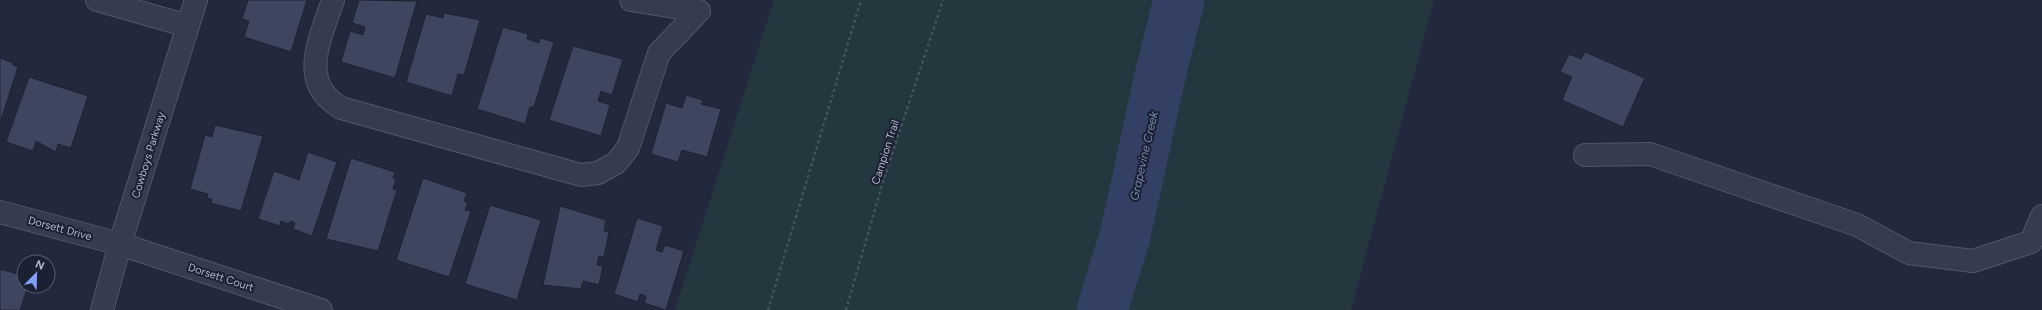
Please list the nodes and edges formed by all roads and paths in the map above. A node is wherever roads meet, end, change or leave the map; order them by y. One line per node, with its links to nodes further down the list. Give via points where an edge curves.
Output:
1 (97, 0): 7 (street)
2 (196, 0): 7 (street, Cowboys Parkway)
3 (332, 0): 4 (street, via 315,58 315,70 326,96 341,108 581,175 598,173 616,163 628,148 659,54 699,11)
4 (631, 0)
5 (861, 0): 14 (path)
6 (943, 0): 15 (path, Campion Trail, via 882,185)
7 (188, 26): 11 (street, Cowboys Parkway)
8 (1585, 155): 10 (street, via 1650,154 1857,225 1909,253 1973,261 2031,242)
9 (0, 212): 11 (street, Dorsett Drive)
10 (2042, 216)
11 (120, 244): 12 (street, Cowboys Parkway); 13 (street, Dorsett Court)
12 (102, 310)
13 (321, 310)
14 (768, 310)
15 (846, 310)

